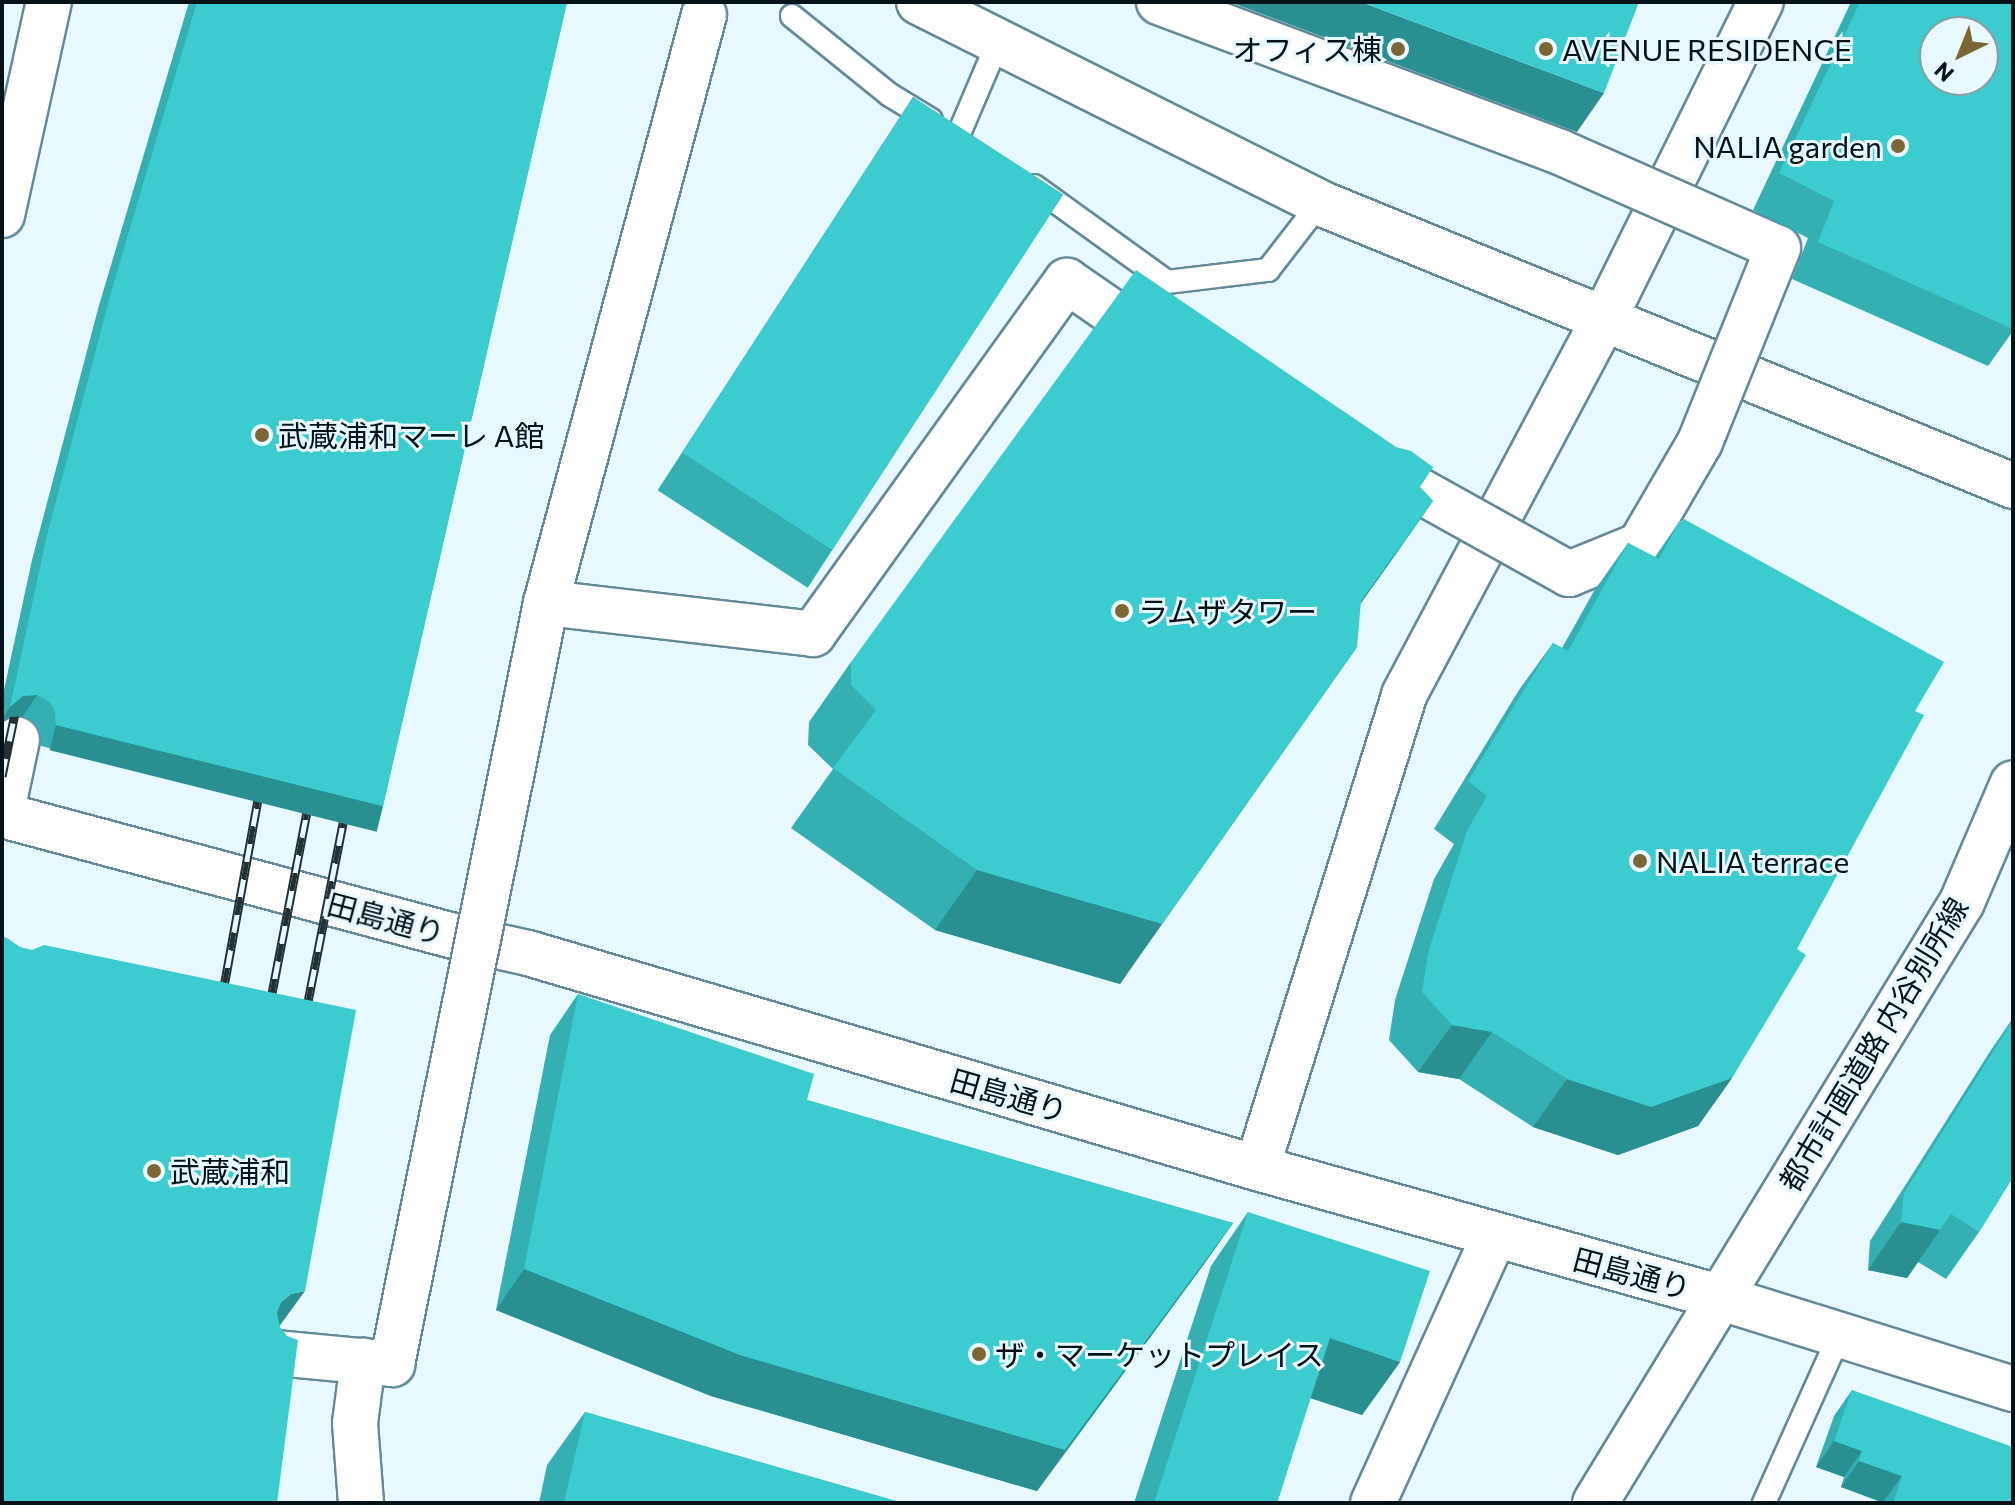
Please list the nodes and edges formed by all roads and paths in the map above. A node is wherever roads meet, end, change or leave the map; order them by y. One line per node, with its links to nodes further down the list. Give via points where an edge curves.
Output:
1 (49, 2): 12 (street)
2 (919, 2): 7 (street)
3 (1159, 2): 15 (street, bridge, via 1560,152 1778,248 1700,442 1640,545 1569,574 1409,485 1368,486)
4 (1761, 2): 13 (street)
5 (704, 15): 17 (street, bridge)
6 (792, 16): 8 (lane, via 890,95)
7 (998, 42): 8 (lane); 11 (street)
8 (958, 136): 9 (lane)
9 (983, 151)
10 (1020, 176): 11 (lane, via 1167,282 1268,270)
11 (1320, 203): 13 (street)
12 (2, 215)
13 (1604, 319): 16 (street); 22 (street, via 1404,695)
14 (1185, 361): 17 (street, bridge, via 1067,281 813,634)
15 (1342, 468)
16 (2013, 486)
17 (546, 603): 27 (street, bridge, via 392,1364)
18 (17, 740): 20 (street)
19 (2013, 783): 24 (street, 都市計画道路 内谷別所線, via 1962,902)
20 (2, 813): 21 (street, 田島通り)
21 (461, 938): 22 (street, 田島通り, via 528,953); 29 (street, via 362,1422)
22 (1257, 1168): 23 (street, 田島通り)
23 (1494, 1236): 24 (street, 田島通り); 30 (street)
24 (1718, 1297): 25 (street, 田島通り); 31 (street, 都市計画道路 内谷別所線)
25 (1839, 1336): 28 (street, 田島通り); 32 (lane)
26 (276, 1353): 27 (street, bridge)
27 (363, 1361): 29 (street, bridge, via 355,1423)
28 (2013, 1389)
29 (359, 1503)
30 (1373, 1503)
31 (1595, 1503)
32 (1764, 1503)

